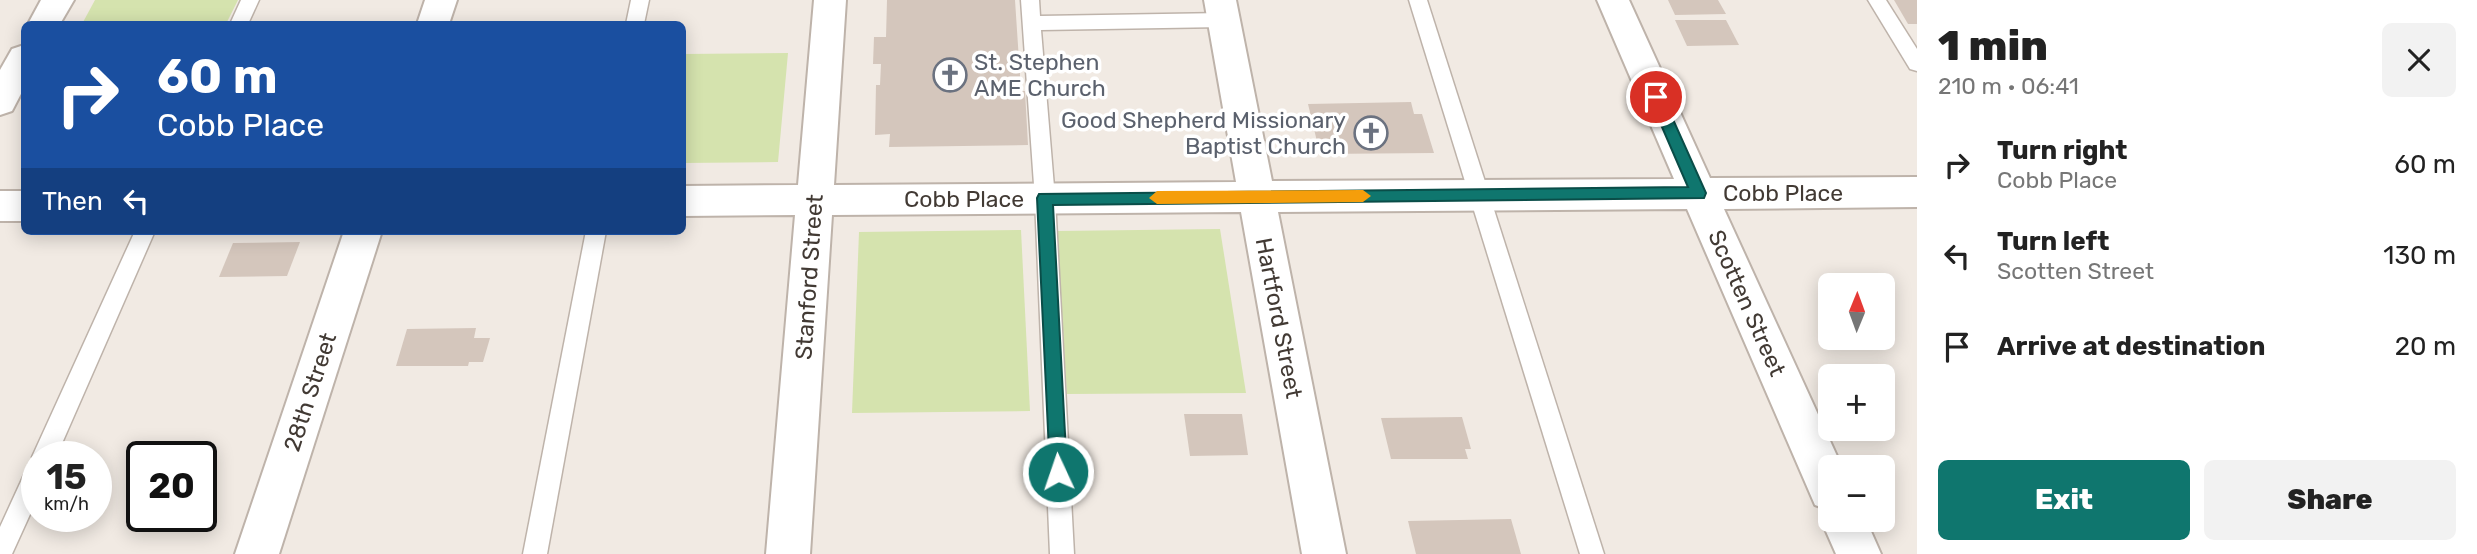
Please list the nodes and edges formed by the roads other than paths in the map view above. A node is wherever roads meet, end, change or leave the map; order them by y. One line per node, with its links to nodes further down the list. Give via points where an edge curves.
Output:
1 (58, 0): 11 (street)
2 (250, 0): 12 (lane)
3 (441, 0): 13 (street)
4 (640, 0): 14 (lane)
5 (830, 0): 24 (street, Stanford Street)
6 (1030, 0): 15 (lane)
7 (1418, 0): 21 (lane)
8 (1613, 0): 20 (street, Scotten Street)
9 (1877, 0): 17 (lane)
10 (1222, 10): 15 (lane); 22 (street, Hartford Street)
11 (46, 21)
12 (240, 21)
13 (434, 21)
14 (636, 21)
15 (1031, 23): 23 (lane)
16 (21, 63): 18 (street)
17 (1917, 64)
18 (0, 101)
19 (1917, 192): 20 (street, Cobb Place)
20 (1699, 193): 21 (street, Cobb Place); 32 (street, Scotten Street)
21 (1480, 195): 22 (street, Cobb Place); 41 (lane)
22 (1256, 197): 23 (street, Cobb Place); 40 (street, Hartford Street)
23 (1045, 198): 24 (street, Cobb Place); 39 (lane)
24 (815, 200): 25 (street, Cobb Place); 38 (street, Stanford Street)
25 (686, 201)
26 (0, 206): 27 (street)
27 (21, 206)
28 (143, 235): 31 (lane)
29 (362, 235): 36 (street, 28th Street)
30 (595, 235): 37 (lane)
31 (51, 441)
32 (1818, 464)
33 (21, 507): 35 (lane)
34 (1849, 532): 42 (street)
35 (0, 554)
36 (257, 554)
37 (535, 554)
38 (788, 554)
39 (1062, 554)
40 (1324, 554)
41 (1592, 554)
42 (1859, 554)

